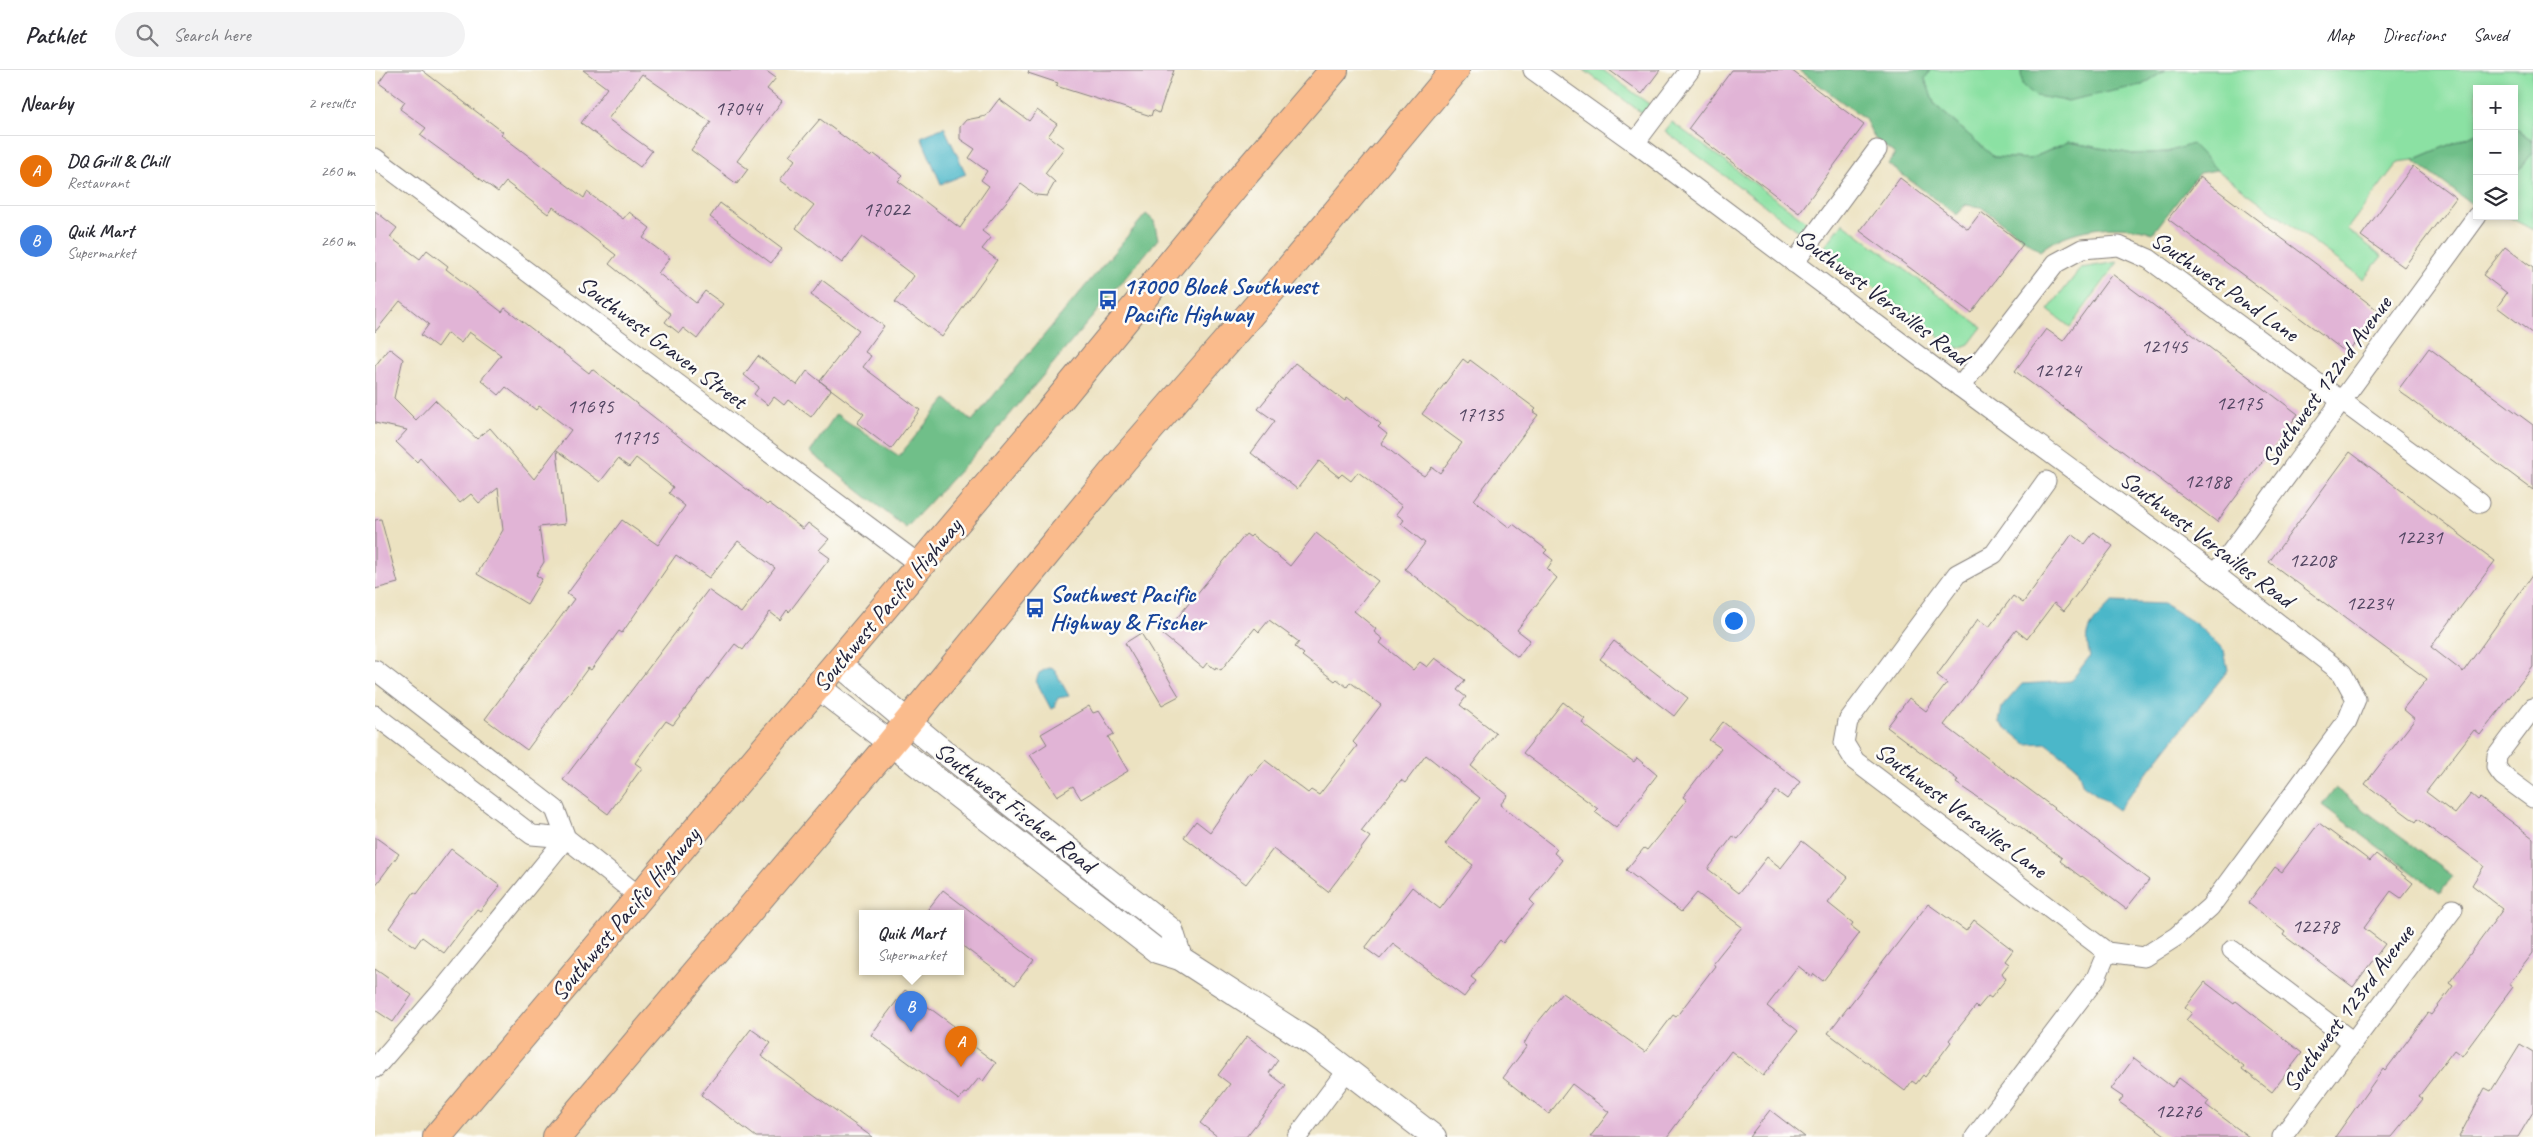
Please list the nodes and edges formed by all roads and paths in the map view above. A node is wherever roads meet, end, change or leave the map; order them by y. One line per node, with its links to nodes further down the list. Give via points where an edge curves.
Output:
1 (1335, 70): 14 (highway, Southwest Pacific Highway, via 1237,183)
2 (1455, 70): 21 (highway, via 1123,460)
3 (1533, 70): 5 (street, Southwest Versailles Road)
4 (1690, 70): 5 (street)
5 (1635, 143): 9 (street, Southwest Versailles Road)
6 (1877, 150): 9 (street)
7 (375, 158): 14 (street, Southwest Graven Street)
8 (2474, 220): 11 (street, Southwest 122nd Avenue)
9 (1794, 262): 10 (street, Southwest Versailles Road)
10 (1960, 387): 11 (street, Southwest Pond Lane, via 2056,263 2082,249 2119,246 2149,259); 15 (street, Southwest Versailles Road)
11 (2344, 400): 13 (street, Southwest Pond Lane); 15 (street, Southwest 122nd Avenue)
12 (2047, 481): 28 (street, Southwest Versailles Lane, via 1994,554 1957,574 1848,721 1844,743 1855,761)
13 (2480, 503)
14 (920, 565): 16 (highway, Southwest Pacific Highway)
15 (2215, 574): 28 (street, Southwest Versailles Road, via 2342,673 2355,699 2347,721 2210,907 2177,936 2144,956)
16 (838, 663): 18 (highway, Southwest Pacific Highway); 21 (street, Southwest Fischer Road)
17 (375, 670): 24 (street, via 555,809)
18 (818, 687): 22 (street, Southwest Fischer Road); 25 (highway, Southwest Pacific Highway)
19 (2533, 708): 23 (street, via 2497,756 2496,767)
20 (375, 715): 24 (street, via 532,835)
21 (908, 722): 22 (highway); 29 (street, Southwest Fischer Road, via 1171,930)
22 (890, 744): 29 (street, Southwest Fischer Road, via 1157,951); 34 (highway)
23 (2533, 798)
24 (566, 838): 25 (street); 31 (street)
25 (639, 897): 33 (highway, Southwest Pacific Highway)
26 (2453, 909): 30 (street, Southwest 123rd Avenue)
27 (2232, 950): 30 (street)
28 (2107, 952): 37 (street, via 2096,978)
29 (1180, 958): 32 (street, Southwest Fischer Road, via 1312,1043)
30 (2353, 1042): 38 (street, Southwest 123rd Avenue)
31 (375, 1068)
32 (1347, 1070): 35 (street); 36 (street, Southwest Fischer Road)
33 (437, 1137)
34 (557, 1137)
35 (1297, 1137)
36 (1434, 1137)
37 (1975, 1137)
38 (2282, 1137)

